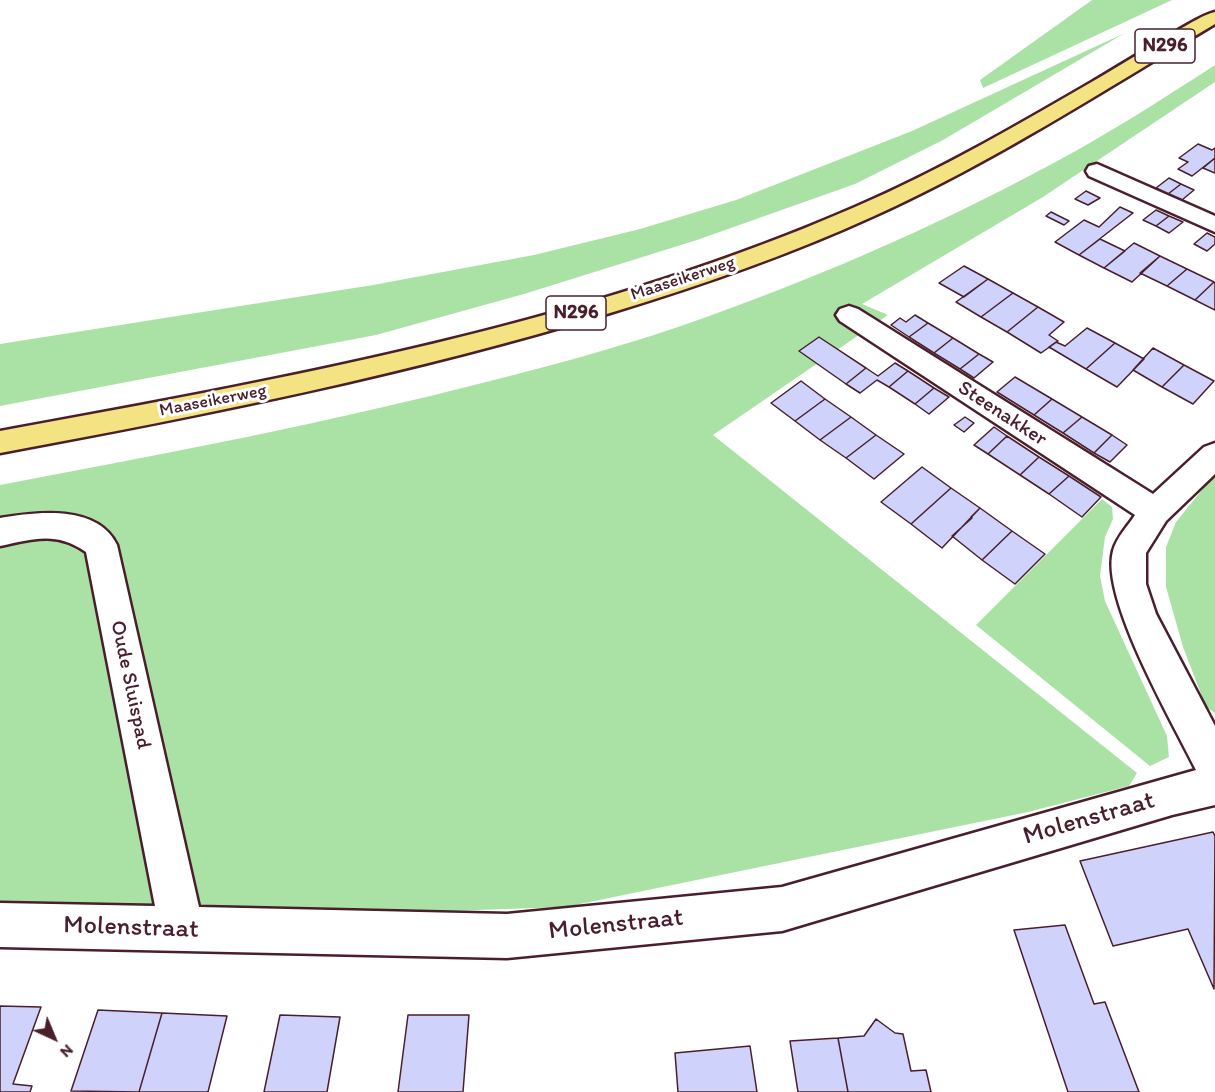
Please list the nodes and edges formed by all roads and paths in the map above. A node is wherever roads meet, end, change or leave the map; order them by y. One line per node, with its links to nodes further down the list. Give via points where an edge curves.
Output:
1 (1215, 17): 5 (main road, Maaseikerweg / N296, via 1018,134 925,183 862,213 732,263 571,315 345,375)
2 (1096, 171): 3 (street)
3 (1215, 225)
4 (849, 315): 7 (street, Steenakker)
5 (0, 442)
6 (1215, 455): 7 (street)
7 (1155, 512): 9 (street, via 1129,551 1129,584 1140,618)
8 (0, 532): 12 (street, Oude Sluispad, via 56,524 82,531 101,545)
9 (1215, 767)
10 (1215, 785): 12 (street, Molenstraat, via 782,909 507,936)
11 (0, 925): 12 (street, Molenstraat)
12 (182, 930)

